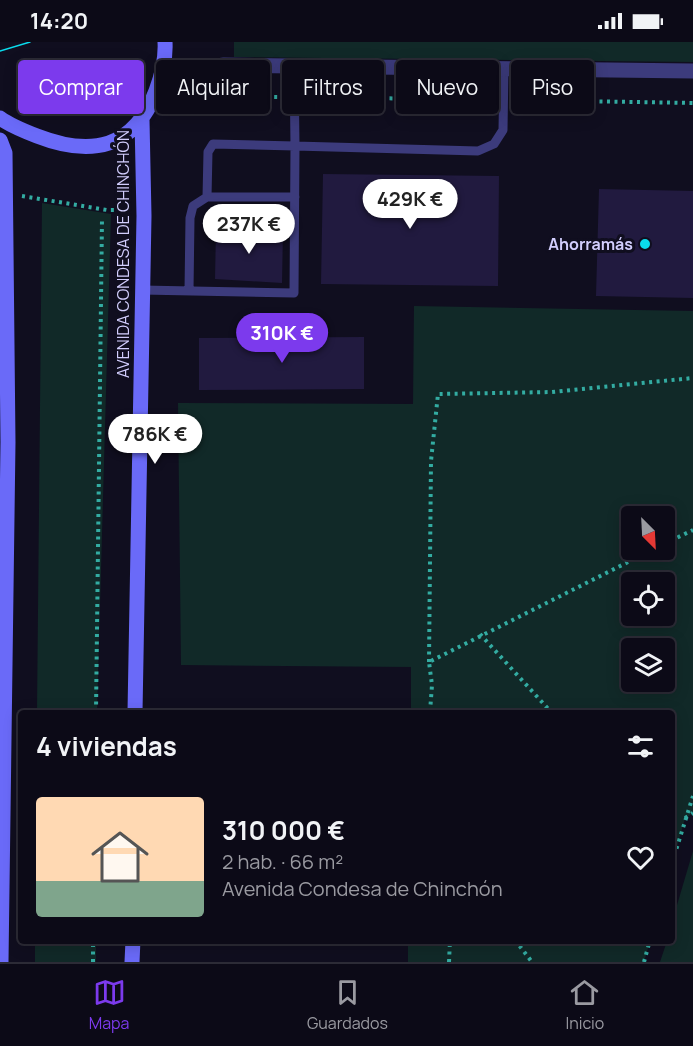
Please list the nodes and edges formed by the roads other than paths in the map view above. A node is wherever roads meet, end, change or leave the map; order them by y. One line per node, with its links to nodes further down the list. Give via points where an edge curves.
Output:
1 (165, 42): 2 (street)
2 (163, 60)
3 (384, 67): 4 (street)
4 (504, 68): 5 (street); 11 (lane, via 503,130 494,144 478,151)
5 (693, 71)
6 (156, 88): 9 (street)
7 (295, 114): 11 (lane)
8 (0, 118): 9 (street, via 56,142 81,147 116,141)
9 (142, 120): 14 (street, AVENIDA CONDESA DE CHINCHÓN)
10 (0, 140): 16 (street, via 5,153)
11 (296, 146): 12 (lane, via 213,144 208,152); 13 (lane)
12 (207, 196): 13 (lane); 15 (lane, via 193,206 190,218)
13 (295, 197): 15 (lane, via 294,293)
14 (142, 290): 15 (lane); 17 (street, AVENIDA CONDESA DE CHINCHÓN)
15 (189, 291)
16 (4, 442): 18 (street)
17 (135, 710)
18 (2, 712): 20 (street)
19 (133, 944): 21 (street)
20 (1, 962)
21 (132, 962)

